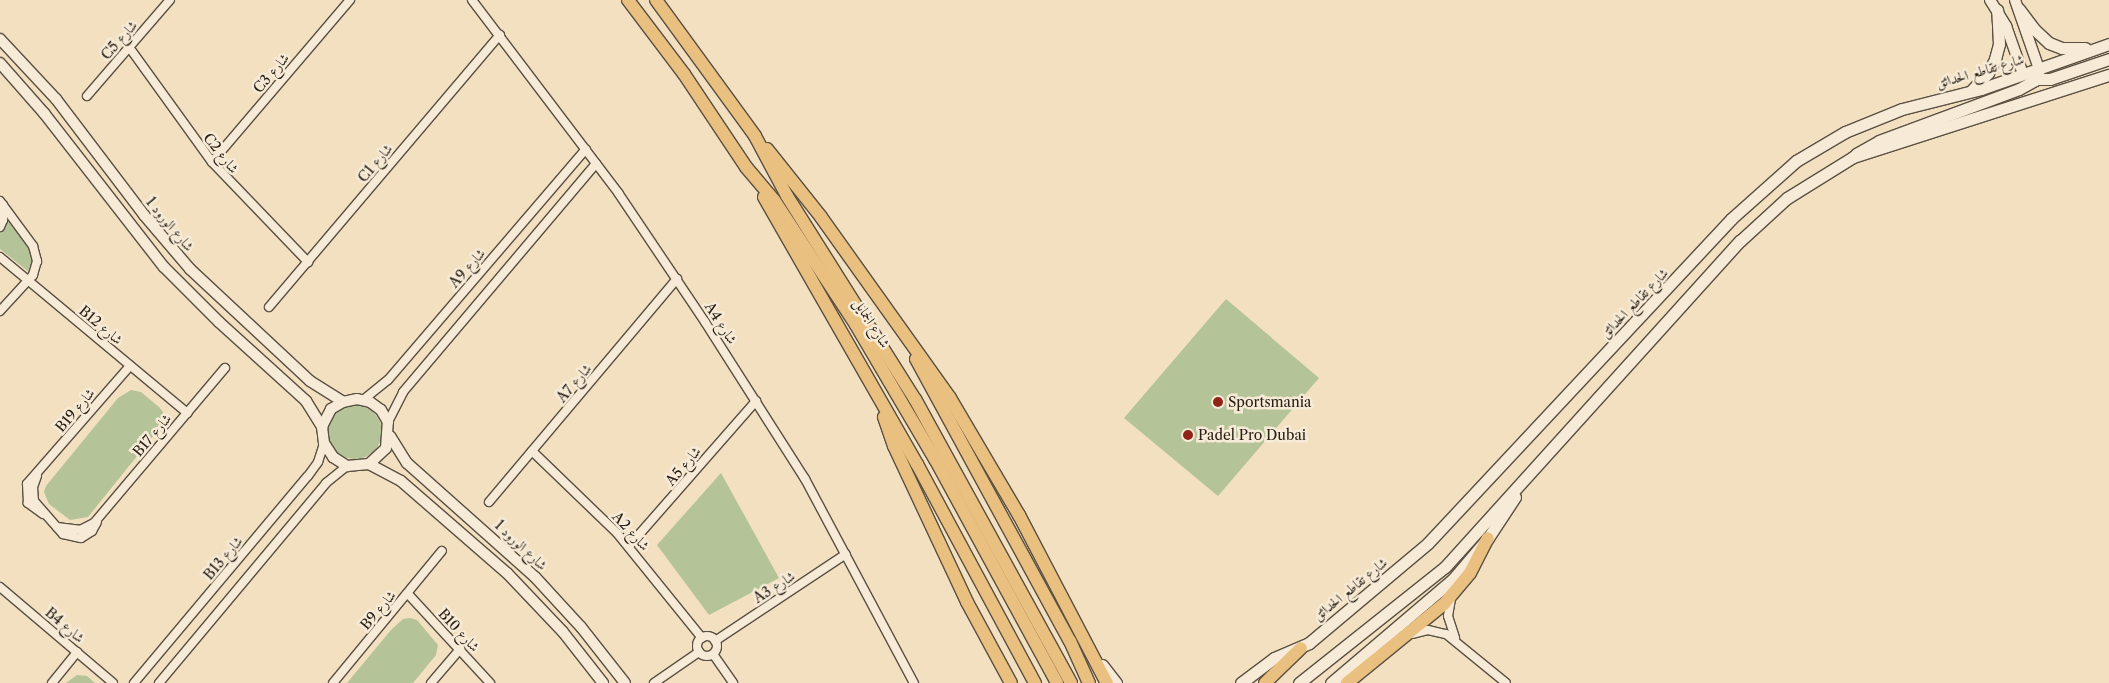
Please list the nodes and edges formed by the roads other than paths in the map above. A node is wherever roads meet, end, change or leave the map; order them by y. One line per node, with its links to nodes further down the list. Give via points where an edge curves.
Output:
1 (170, 0): 12 (street, C5 شارع)
2 (350, 0): 24 (street, C3 شارع)
3 (472, 0): 9 (street, A4 شارع)
4 (628, 0): 26 (main road, شارع الجمايل, via 684,74)
5 (656, 0): 21 (main road, شارع الجمايل)
6 (1990, 0): 8 (street)
7 (2018, 4): 11 (main road, via 2035,30 2049,43 2069,49); 15 (street)
8 (1997, 10): 16 (street); 19 (main road, via 1999,44 1995,59 1988,73)
9 (500, 35): 22 (street, A4 شارع); 30 (street, C1 شارع)
10 (0, 40): 40 (street, شارع الورود 1, via 56,99 144,215 190,269 310,382)
11 (2104, 46): 15 (main road, شارع تقاطع الحدائق)
12 (129, 47): 20 (street, C5 شارع); 24 (street, C2 شارع)
13 (2109, 59): 18 (main road, via 2058,77)
14 (0, 63): 44 (street, via 44,113 164,267 306,401)
15 (2039, 69): 16 (main road, شارع تقاطع الحدائق); 18 (main road)
16 (2023, 74): 18 (main road); 19 (main road, شارع تقاطع الحدائق)
17 (2109, 75): 23 (main road)
18 (2035, 80): 23 (main road, via 2019,90 1879,141)
19 (1969, 92): 64 (main road, شارع تقاطع الحدائق, via 1924,102 1863,124 1812,150 1779,174 1731,219 1658,300 1516,446 1441,531)
20 (87, 96)
21 (755, 136): 35 (main road, via 821,217); 85 (main road, شارع الجمايل, via 787,196 915,399)
22 (586, 149): 25 (street, A4 شارع); 38 (street, A9 شارع, via 388,380)
23 (1853, 157): 50 (main road, via 1800,189 1751,230)
24 (212, 162): 30 (street, C2 شارع)
25 (596, 164): 31 (street, A4 شارع); 43 (street, via 404,392)
26 (746, 167): 41 (main road); 84 (main road, شارع الجمايل, via 762,182 799,235 884,371)
27 (1, 202): 28 (street, via 4,212); 32 (street, via 35,253 36,268)
28 (0, 227)
29 (0, 256): 32 (street, B12 شارع)
30 (308, 262): 33 (street, C1 شارع)
31 (677, 279): 39 (street, A4 شارع); 47 (street, A7 شارع)
32 (28, 280): 34 (street); 36 (street, B12 شارع)
33 (269, 307)
34 (0, 311)
35 (910, 346): 69 (main road, via 938,380 995,472); 86 (main road, via 921,372 1070,641)
36 (130, 366): 42 (street, B12 شارع); 52 (street, B19 شارع, via 40,471 32,492 43,514)
37 (225, 368): 42 (street, B17 شارع)
38 (364, 400): 40 (street); 43 (street, via 381,410)
39 (756, 401): 54 (street, A5 شارع); 56 (street, A4 شارع)
40 (343, 402): 44 (street, via 331,409)
41 (881, 403): 82 (main road, via 894,446 967,602); 83 (main road)
42 (187, 413): 52 (street, B17 شارع, via 99,518 92,531 81,538 68,538)
43 (388, 422): 45 (street, شارع الورود 1)
44 (322, 426): 46 (street)
45 (390, 436): 48 (street, via 383,453); 70 (street, شارع الورود 1, via 407,463 542,584)
46 (324, 443): 49 (street, via 333,457); 73 (street, B13 شارع, via 318,462 308,476)
47 (532, 451): 51 (street, A7 شارع); 54 (street, A2 شارع)
48 (369, 464): 49 (street); 78 (street, via 401,481 507,573 549,615)
49 (347, 466): 74 (street, via 326,483)
50 (1531, 469): 53 (main road); 91 (main road, via 1444,567)
51 (489, 502)
52 (57, 527)
53 (1488, 538): 58 (main road); 92 (main road, via 1453,579 1413,616)
54 (629, 546): 61 (street, A2 شارع)
55 (442, 551): 59 (street, B9 شارع)
56 (846, 554): 63 (street, A3 شارع); 81 (street, A4 شارع)
57 (0, 587): 66 (street, B4 شارع)
58 (1454, 593): 60 (main road); 62 (street, via 1448,616)
59 (408, 594): 65 (street, B10 شارع); 75 (street, B9 شارع)
60 (1409, 634): 62 (street, via 1428,630); 93 (main road)
61 (702, 638): 63 (street, via 709,637); 67 (street, via 698,644)
62 (1454, 638): 94 (street)
63 (715, 641): 68 (street, via 717,648)
64 (1301, 648): 89 (main road, شارع تقاطع الحدائق, via 1274,658); 90 (main road)
65 (460, 649): 76 (street); 77 (street, B10 شارع)
66 (77, 652): 71 (street); 72 (street, B4 شارع)
67 (699, 652): 68 (street, via 705,656); 79 (street)
68 (712, 654): 80 (street)
69 (1094, 655): 87 (main road); 88 (main road)
70 (626, 682)
71 (52, 683)
72 (113, 683)
73 (134, 683)
74 (159, 683)
75 (333, 683)
76 (431, 683)
77 (490, 683)
78 (603, 683)
79 (654, 683)
80 (733, 683)
81 (914, 683)
82 (1011, 683)
83 (1035, 683)
84 (1057, 683)
85 (1071, 683)
86 (1089, 683)
87 (1107, 683)
88 (1116, 683)
89 (1240, 683)
90 (1264, 683)
91 (1299, 683)
92 (1331, 683)
93 (1347, 683)
94 (1506, 683)

